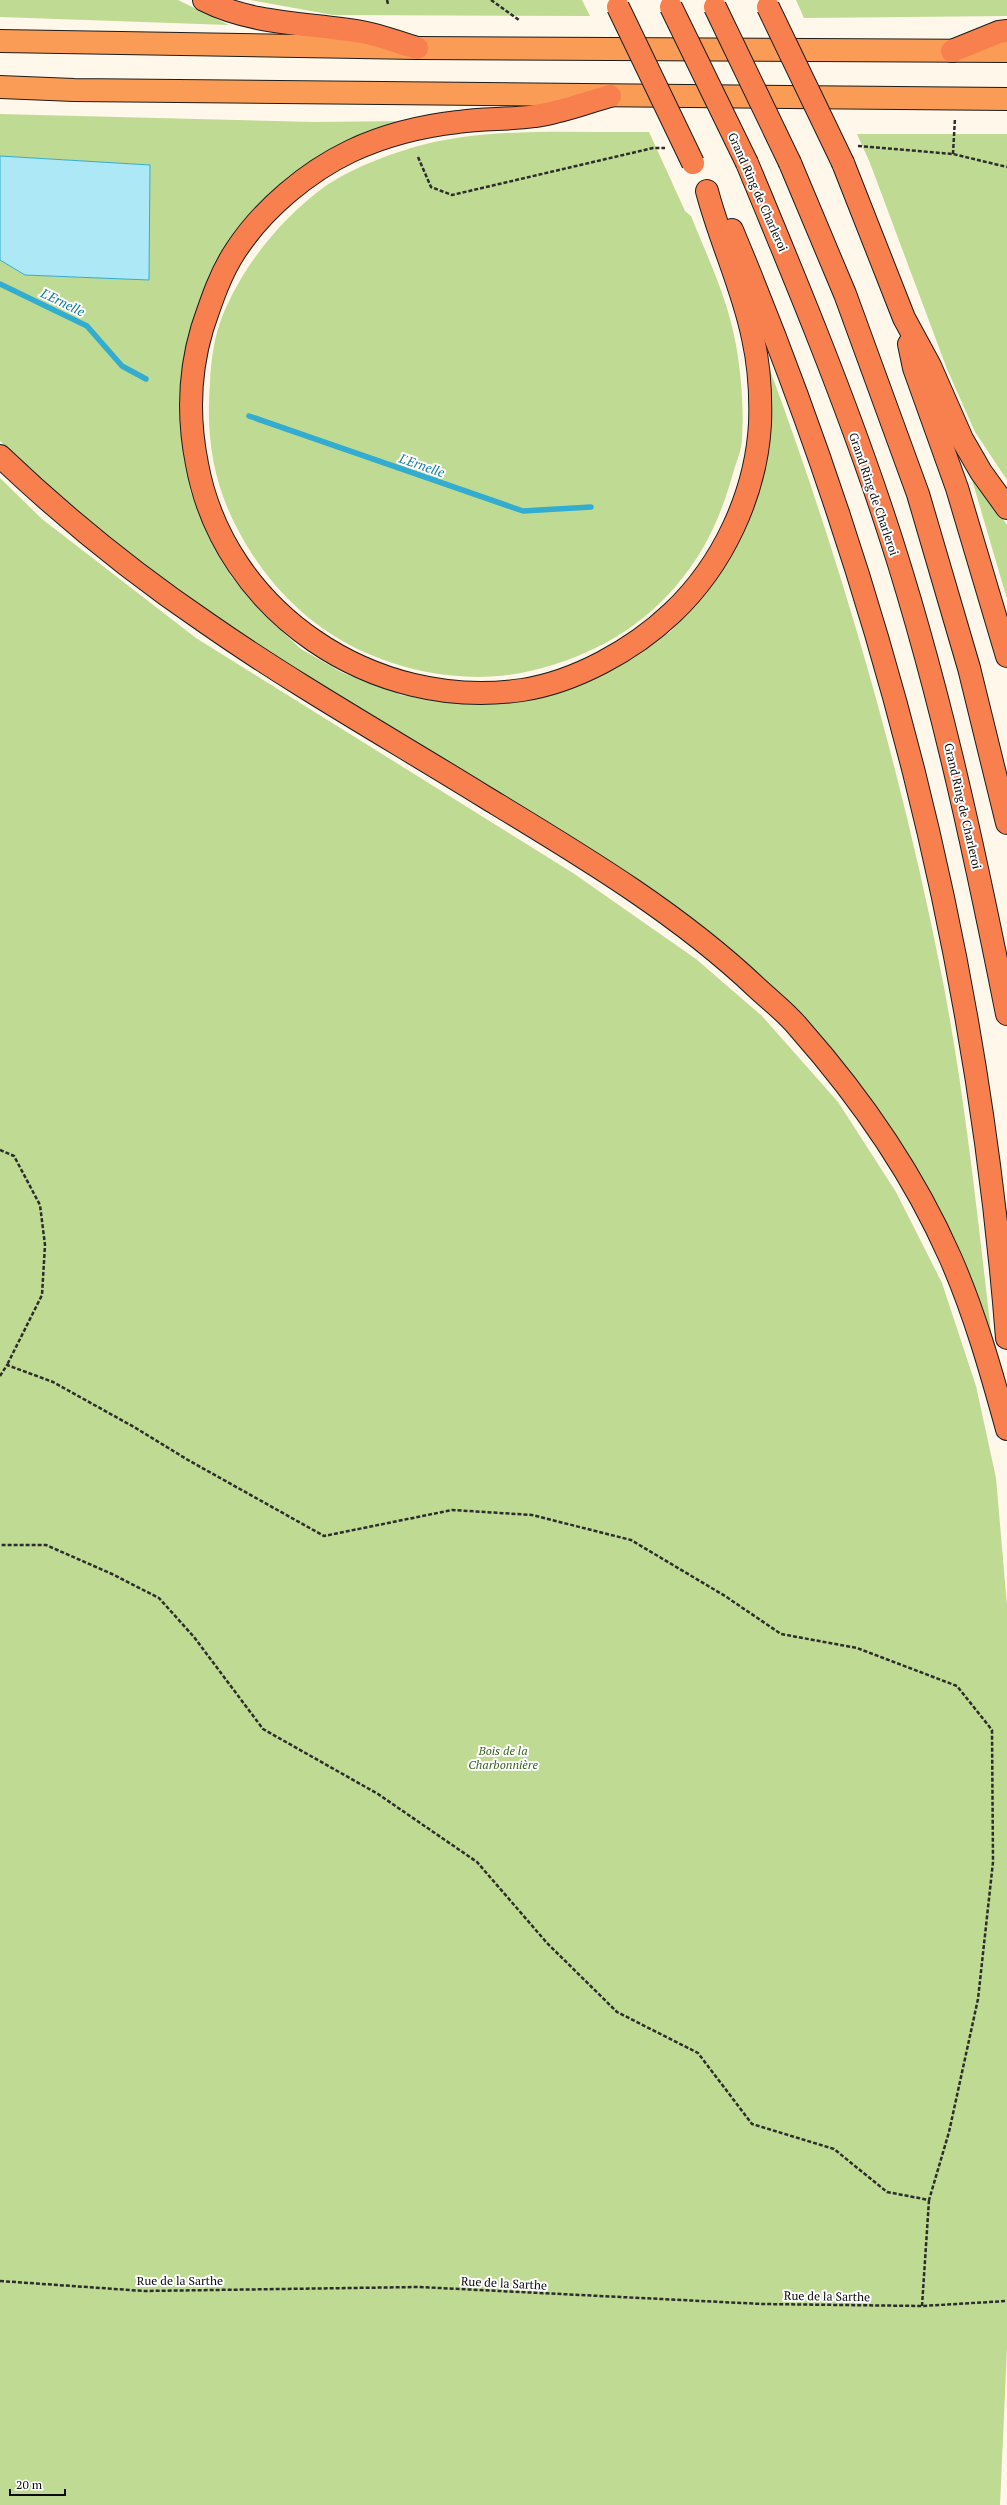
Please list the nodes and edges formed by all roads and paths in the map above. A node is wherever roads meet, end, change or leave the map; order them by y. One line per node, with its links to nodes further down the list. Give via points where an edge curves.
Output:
1 (204, 0): 12 (highway, via 224,10 290,24 363,32)
2 (387, 0): 4 (path)
3 (491, 0): 9 (path)
4 (388, 4)
5 (616, 4): 20 (highway, bridge)
6 (669, 4): 26 (highway, Grand Ring de Charleroi, bridge, via 747,163 807,306 881,506 933,683 974,847)
7 (713, 4): 25 (highway, bridge, via 790,163 845,294 918,494 969,668)
8 (766, 4): 21 (highway, bridge, via 843,163)
9 (519, 20)
10 (1007, 31): 13 (highway)
11 (0, 41): 12 (highway)
12 (417, 48): 13 (highway)
13 (952, 51): 14 (highway)
14 (1007, 51)
15 (0, 87): 16 (highway)
16 (610, 96): 17 (highway); 20 (highway, via 537,116 459,122 404,131 352,150 308,175 264,216 235,251 212,297 197,346 190,392 193,444 201,488 216,529 242,572 277,613 320,647 365,670 420,686 468,693 524,690 578,673 618,654 655,628 695,591 723,550 741,509 757,455 760,418 753,339)
17 (956, 99): 18 (highway); 19 (path)
18 (1007, 99)
19 (954, 154)
20 (707, 191): 28 (highway, via 730,224 788,370 838,507 874,620 914,766 947,907 973,1059 989,1165)
21 (904, 318): 23 (highway, via 930,366 962,439 981,472); 24 (highway, via 914,368 957,488)
22 (0, 456): 31 (highway, via 61,513 134,571 209,625 539,830 672,918 736,968 798,1026 877,1125 917,1191 951,1259 986,1357)
23 (1007, 508)
24 (1007, 656)
25 (1007, 823)
26 (1007, 1014)
27 (0, 1150): 29 (path, via 14,1156 40,1205 45,1245 42,1295)
28 (1007, 1338)
29 (7, 1365): 30 (path); 33 (path, via 53,1382 324,1536 452,1510 532,1515 631,1540 725,1596 781,1634 857,1648 957,1686 992,1730 993,1862 978,1999 950,2132)
30 (0, 1376)
31 (1007, 1429)
32 (0, 1545): 33 (path, via 46,1545 159,1598 194,1637 262,1729 378,1794 477,1862 547,1943 617,2012 698,2053 752,2124 834,2149 887,2192)
33 (929, 2200): 36 (path)
34 (0, 2281): 36 (path, Rue de la Sarthe, via 144,2291 419,2287 739,2303)
35 (1007, 2301): 36 (path, Rue de la Sarthe)
36 (922, 2306)

